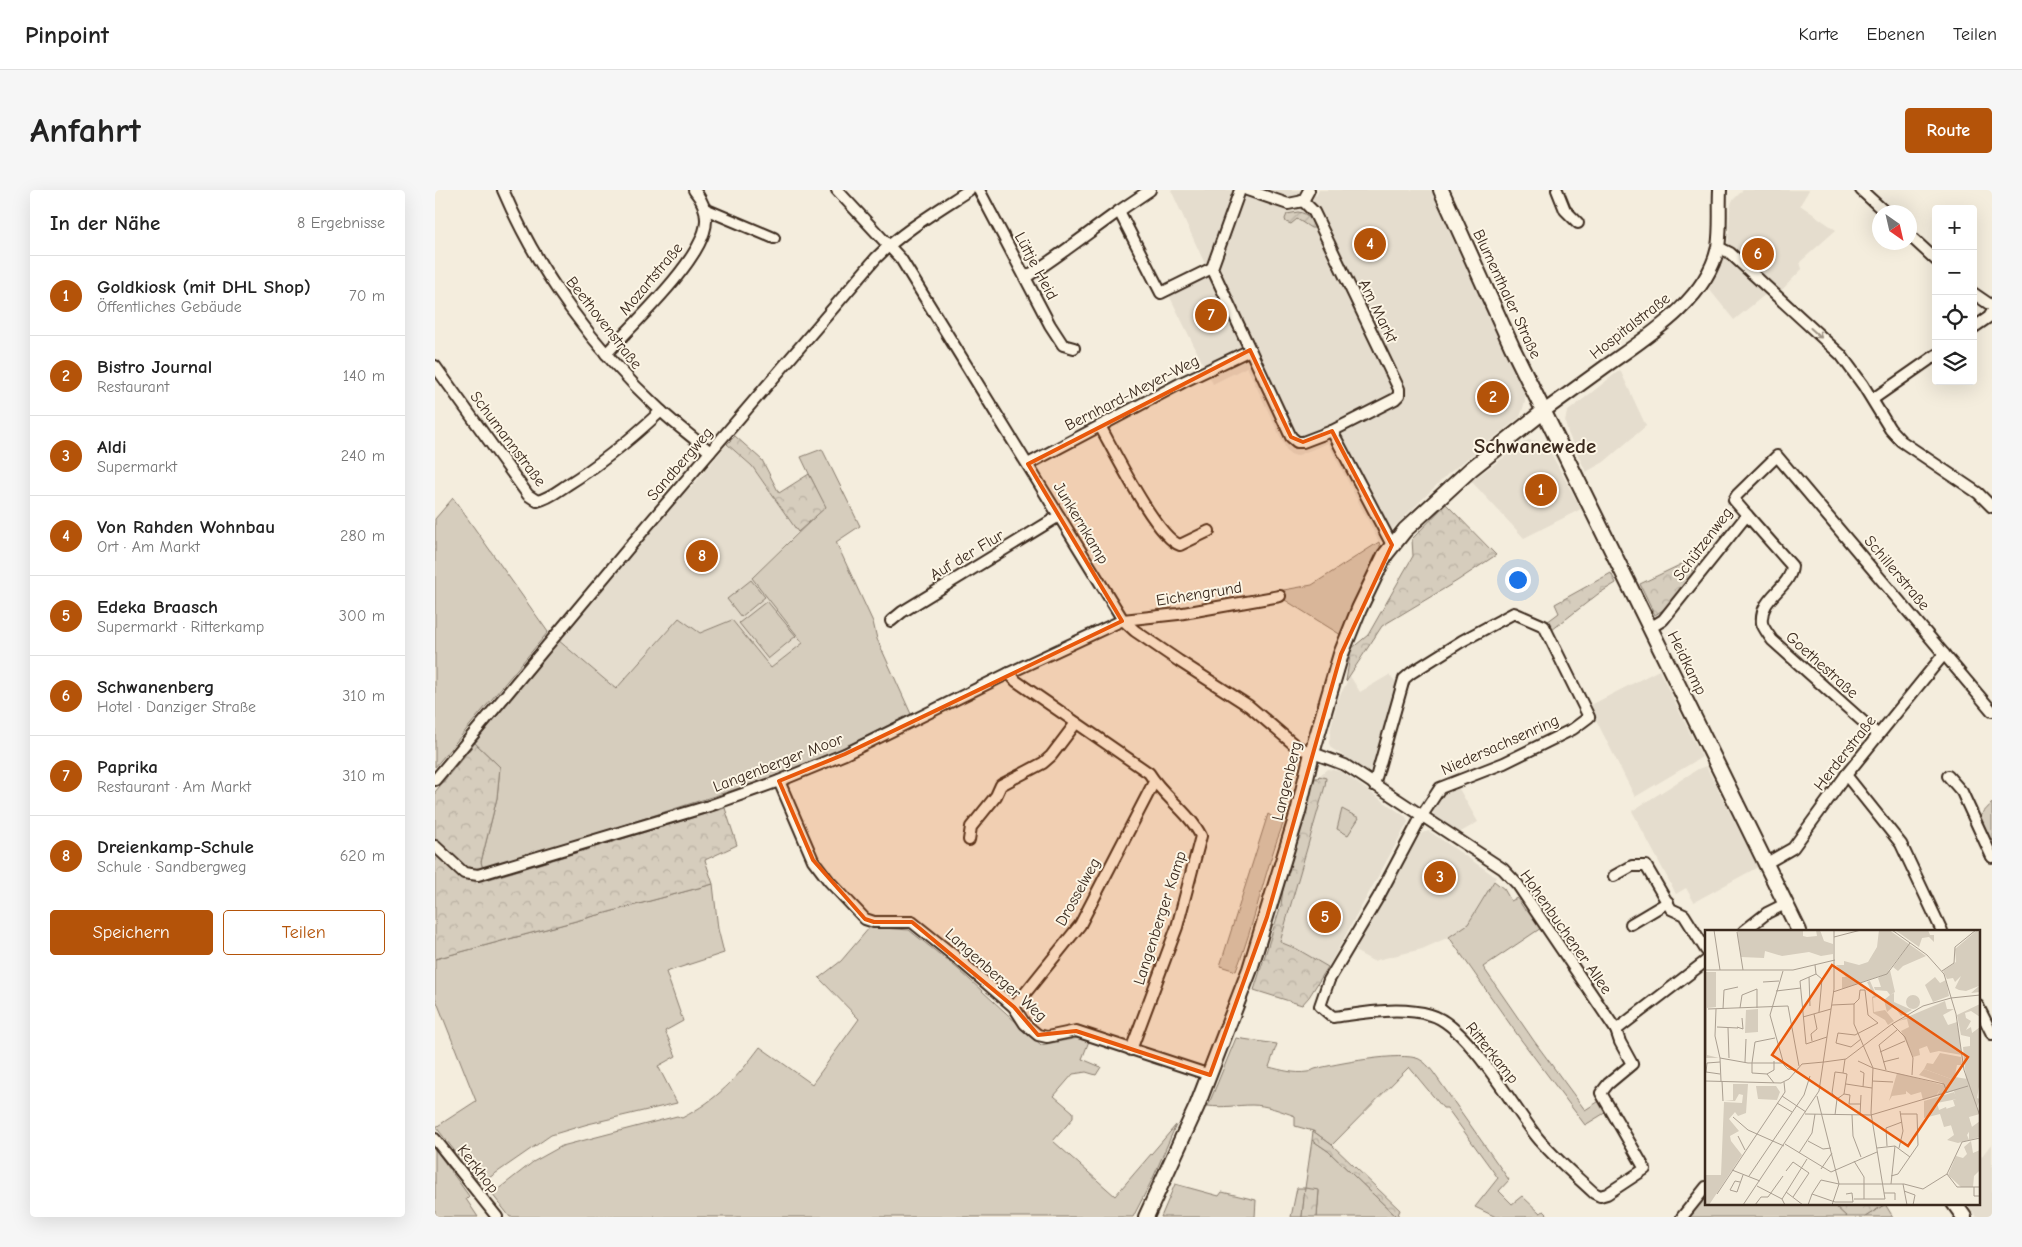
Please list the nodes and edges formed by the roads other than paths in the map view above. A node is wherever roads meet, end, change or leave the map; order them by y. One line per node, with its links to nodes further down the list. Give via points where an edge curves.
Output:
1 (503, 190): 32 (street, Beethovenstraße, via 557,289)
2 (694, 190): 16 (street)
3 (837, 190): 21 (street, Junkernkamp)
4 (979, 190): 25 (street, Lüttje Heid)
5 (1149, 190): 17 (street)
6 (1240, 190): 24 (street)
7 (1247, 190): 14 (street, via 1289,204)
8 (1309, 190): 14 (street)
9 (1441, 190): 37 (main road, Blumenthaler Straße, via 1479,277)
10 (1557, 190): 18 (street, via 1565,210)
11 (1861, 190): 15 (street)
12 (963, 192): 21 (street, Sandbergweg)
13 (1723, 192): 22 (street, Hospitalstraße)
14 (1303, 201): 39 (street, Am Markt, via 1314,212 1399,389 1395,399)
15 (1877, 205)
16 (705, 209): 19 (street); 32 (street, Mozartstraße, via 704,232 691,258)
17 (1119, 211): 24 (street, via 1161,293); 25 (street)
18 (1578, 223)
19 (774, 238)
20 (1917, 242): 23 (street)
21 (889, 245): 40 (street, Sandbergweg); 42 (street, Junkernkamp, via 901,259)
22 (1718, 247): 35 (street, one-way to 35, via 1729,253 1841,355); 37 (street, Hospitalstraße, via 1704,278 1670,318 1642,342)
23 (1932, 256)
24 (1212, 268): 31 (street, Am Markt)
25 (1026, 277): 30 (street, Lüttje Heid, via 1063,345)
26 (1976, 295): 27 (street)
27 (1992, 306)
28 (1992, 312): 29 (street)
29 (1977, 325)
30 (1074, 348)
31 (1250, 350): 38 (street, Bernhard-Meyer-Weg); 39 (street, Am Markt, via 1291,437 1303,442)
32 (606, 354): 36 (street, Beethovenstraße)
33 (1932, 358): 35 (street)
34 (435, 366): 36 (street, Schumannstraße, via 528,495 537,501 588,472)
35 (1873, 399): 43 (street, via 1901,441 1978,493)
36 (661, 411): 40 (street, Beethovenstraße)
37 (1545, 411): 47 (main road, Langenberg, via 1471,469 1405,530); 51 (main road, Heidkamp)
38 (1100, 426): 42 (street, Bernhard-Meyer-Weg); 46 (street, via 1154,520 1175,544 1180,545)
39 (1332, 431): 47 (street)
40 (710, 452): 60 (street, Sandbergweg)
41 (1777, 456): 44 (street, Schützenweg, via 1734,500); 52 (street, Schillerstraße)
42 (1028, 464): 45 (street, Junkernkamp)
43 (1992, 507)
44 (1747, 515): 51 (street, Schützenweg, via 1663,620); 56 (street, Goethestraße, via 1792,566 1792,573 1766,604 1762,623 1772,640)
45 (1059, 516): 49 (street, Junkernkamp); 50 (street, Auf der Flur)
46 (1209, 532)
47 (1393, 546): 57 (main road, Langenberg, via 1385,555 1341,654)
48 (1280, 596): 49 (street, Eichengrund)
49 (1123, 620): 53 (street, Langenberger Moor); 57 (street, Junkernkamp, via 1179,662 1249,706 1288,741)
50 (891, 621)
51 (1650, 628): 68 (main road, Heidkamp)
52 (1944, 654): 54 (street, Schillerstraße); 56 (street, Herderstraße)
53 (1009, 673): 55 (street, Langenberger Kamp); 61 (street, Langenberger Moor, via 861,746)
54 (1992, 711)
55 (1076, 723): 62 (street, Langenberger Kamp, via 1149,773); 65 (street, via 1051,756 1001,785 971,827)
56 (1878, 735): 58 (street, Herderstraße)
57 (1312, 753): 63 (street, Hohenbuchener Allee, via 1345,765); 83 (main road, Langenberg, via 1264,926)
58 (1847, 775): 68 (street, Herderstraße, via 1793,848); 75 (street, via 1901,844)
59 (1948, 776): 67 (street, via 1965,799)
60 (435, 780)
61 (779, 782): 66 (street, Langenberger Moor, via 479,875 465,873); 78 (street, Langenberger Weg, via 813,860 865,919 912,922)
62 (1154, 782): 78 (street, Drosselweg, via 1080,925); 82 (street, Langenberger Kamp, via 1199,831 1201,842 1177,927)
63 (1374, 785): 64 (street, Hohenbuchener Allee); 64 (street, Niedersachsenring, via 1405,679 1411,673 1514,614 1544,626 1589,717 1573,729 1504,763 1440,788)
64 (1421, 817): 80 (street, Hohenbuchener Allee, via 1503,869 1518,885); 80 (street, Ritterkamp, via 1329,980 1320,1006 1333,1017 1406,1010 1443,1020 1468,1042 1548,1149 1600,1196 1645,1169 1601,1092 1632,1064)
65 (969, 840)
66 (435, 846)
67 (1992, 857)
68 (1765, 864): 71 (main road, Heidkamp)
69 (1614, 876): 70 (street, via 1632,866 1646,866)
70 (1667, 902): 72 (street); 76 (street, via 1671,909 1684,916)
71 (1785, 904): 73 (street); 74 (main road, Heidkamp)
72 (1631, 924)
73 (1745, 930)
74 (1798, 930)
75 (1942, 930)
76 (1705, 948)
77 (1705, 962): 80 (street)
78 (1014, 1007): 82 (street, Langenberger Weg, via 1025,1024 1039,1035 1047,1037 1076,1031)
79 (1979, 1008): 81 (street)
80 (1617, 1030)
81 (1992, 1034)
82 (1131, 1050): 83 (street, Langenberger Weg)
83 (1210, 1075): 88 (main road, Langenberg)
84 (435, 1139): 87 (street, Kerkhop)
85 (1705, 1188): 89 (street)
86 (1956, 1204): 90 (main road)
87 (497, 1217)
88 (1146, 1217)
89 (1682, 1217)
90 (1964, 1217)

